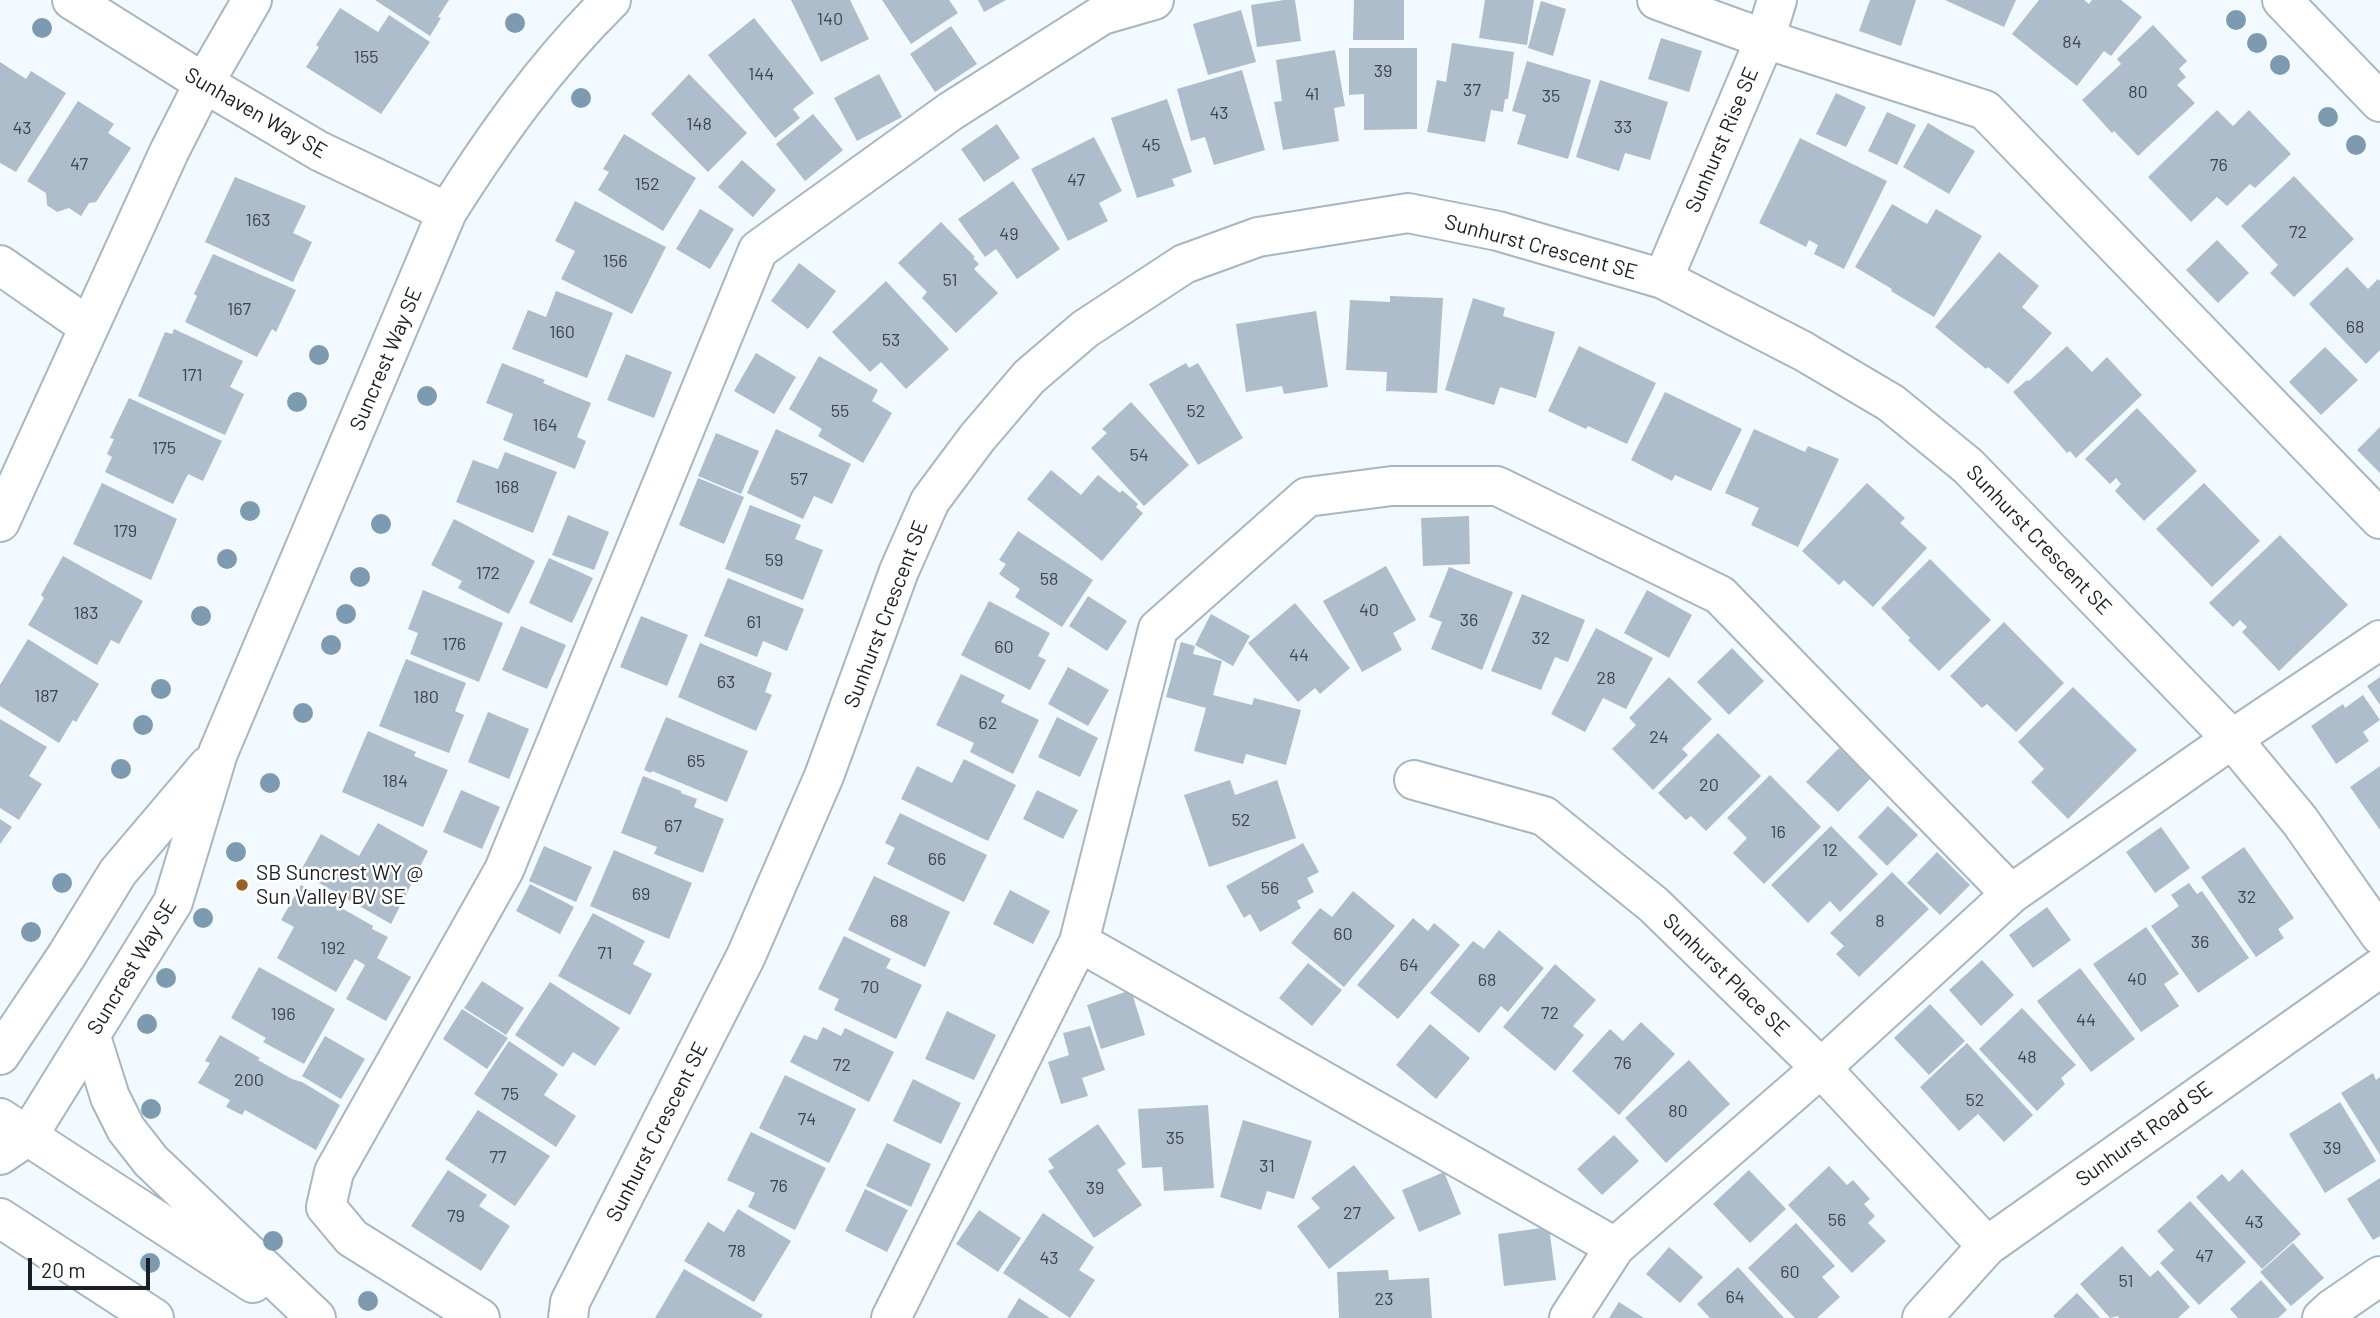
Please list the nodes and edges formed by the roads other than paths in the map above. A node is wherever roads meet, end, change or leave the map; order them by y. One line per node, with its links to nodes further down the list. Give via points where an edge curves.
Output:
1 (72, 0): 9 (street, Sunhaven Way SE)
2 (252, 0): 9 (street)
3 (611, 0): 11 (street, Suncrest Way SE, via 517,107)
4 (1154, 0): 36 (street, via 1102,15 951,111 758,250 504,870 334,1172 326,1207 352,1238)
5 (1657, 0): 8 (street)
6 (1777, 0): 8 (street, Sunhurst Rise SE)
7 (2282, 0): 10 (street)
8 (1765, 39): 13 (street, Sunhurst Rise SE); 15 (street, via 1985,110)
9 (204, 82): 11 (street, Sunhaven Way SE, via 319,151); 14 (street)
10 (2380, 102)
11 (447, 212): 19 (street, Suncrest Way SE)
12 (0, 265): 14 (street)
13 (1663, 279): 18 (street, Sunhurst Crescent SE, via 1803,351 1891,403 1968,466); 37 (street, Sunhurst Crescent SE, via 1498,231 1408,214 1258,237 1184,264 1085,329 1029,377 930,501 899,570 824,776 746,956 570,1302)
14 (89, 327): 16 (street)
15 (2380, 519)
16 (0, 522)
17 (2380, 640): 18 (street)
18 (2232, 739): 21 (street); 22 (street, Sunhurst Crescent SE, via 2300,821)
19 (218, 753): 25 (street, Suncrest Way SE, via 173,902); 26 (street, Suncrest Way SE, via 118,872)
20 (1414, 780): 27 (street, Sunhurst Place SE, via 1544,816 1654,905)
21 (2011, 894): 23 (street, via 1720,595 1497,486 1392,486 1307,497 1158,629); 27 (street)
22 (2380, 934)
23 (1079, 942): 31 (street); 38 (street)
24 (2380, 968): 30 (street, Sunhurst Road SE)
25 (91, 1037): 28 (street, Suncrest Way SE); 35 (street, via 110,1097 126,1129 151,1161)
26 (0, 1055)
27 (1821, 1068): 30 (street, Sunhurst Place SE); 31 (street)
28 (9, 1136): 34 (street)
29 (0, 1218): 33 (street)
30 (1987, 1246): 40 (street, Sunhurst Road SE)
31 (1615, 1247): 39 (street)
32 (2380, 1276): 41 (street)
33 (154, 1318)
34 (306, 1318)
35 (316, 1318)
36 (480, 1318)
37 (568, 1318)
38 (891, 1318)
39 (1569, 1318)
40 (1922, 1318)
41 (2322, 1318)

